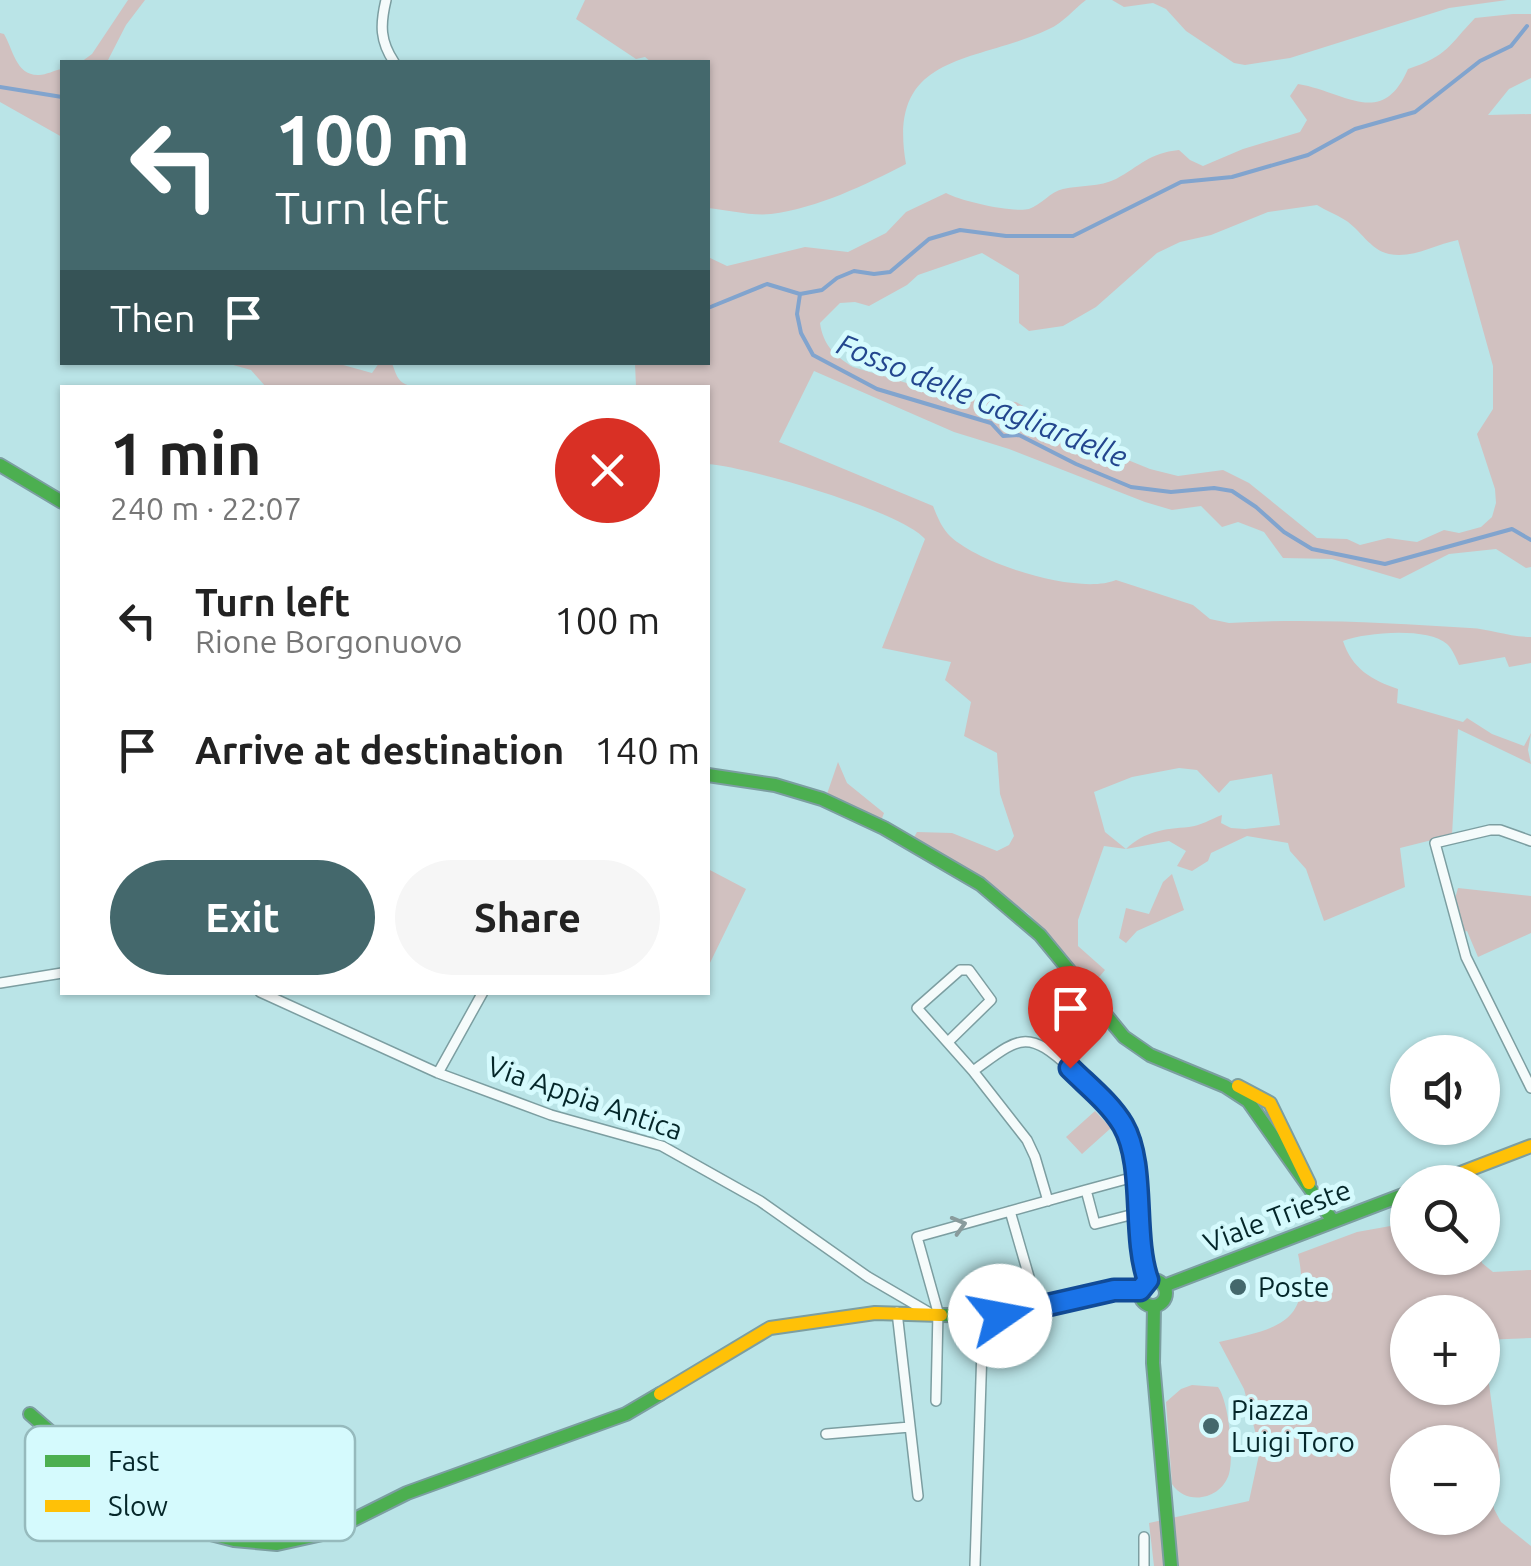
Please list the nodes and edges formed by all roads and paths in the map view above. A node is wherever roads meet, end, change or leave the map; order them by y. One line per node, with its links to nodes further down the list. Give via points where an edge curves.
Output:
1 (386, 0): 2 (street, via 382,41)
2 (393, 60)
3 (0, 465): 4 (street)
4 (60, 501)
5 (710, 775): 23 (street, via 825,800 972,881 1026,920 1124,1036 1150,1056 1270,1104)
6 (1531, 841): 14 (street, via 1490,830 1435,843 1466,957)
7 (60, 973): 8 (street)
8 (0, 983)
9 (267, 995): 13 (street, Via Appia Antica)
10 (481, 995): 13 (street)
11 (948, 1042): 11 (street, via 917,1008 960,970 969,970 991,1000); 12 (street)
12 (973, 1071): 17 (street, via 1008,1046 1042,1044 1117,1116 1129,1139); 19 (street, via 1027,1140)
13 (438, 1073): 29 (street, Via Appia Antica, via 676,1153)
14 (1531, 1088)
15 (1531, 1146): 16 (street)
16 (1481, 1165)
17 (1134, 1177): 18 (street); 22 (street)
18 (1086, 1190): 19 (street); 22 (street, via 1095,1224)
19 (1048, 1200): 21 (street)
20 (1390, 1201): 23 (street, Viale Trieste)
21 (1010, 1211): 27 (street); 29 (street, one-way to 21, via 917,1237)
22 (1138, 1212): 24 (street)
23 (1334, 1221): 25 (street, Viale Trieste)
24 (1144, 1285): 25 (street, via 1156,1280); 26 (street, via 1143,1301); 27 (street, Via Appia Antica)
25 (1164, 1286): 26 (street, via 1164,1299)
26 (1154, 1306): 43 (street)
27 (1038, 1308): 30 (street, Via Appia Antica)
28 (898, 1312): 29 (street); 34 (street); 37 (street, via 770,1328 626,1414 407,1494)
29 (933, 1312): 30 (street, Via Appia Antica); 31 (street)
30 (982, 1317): 41 (street)
31 (936, 1401)
32 (30, 1414): 33 (street)
33 (44, 1426)
34 (910, 1427): 35 (street); 36 (street)
35 (826, 1434)
36 (918, 1496)
37 (355, 1520)
38 (1144, 1537): 42 (street)
39 (245, 1541): 40 (street)
40 (292, 1541)
41 (975, 1566)
42 (1144, 1566)
43 (1171, 1566)

